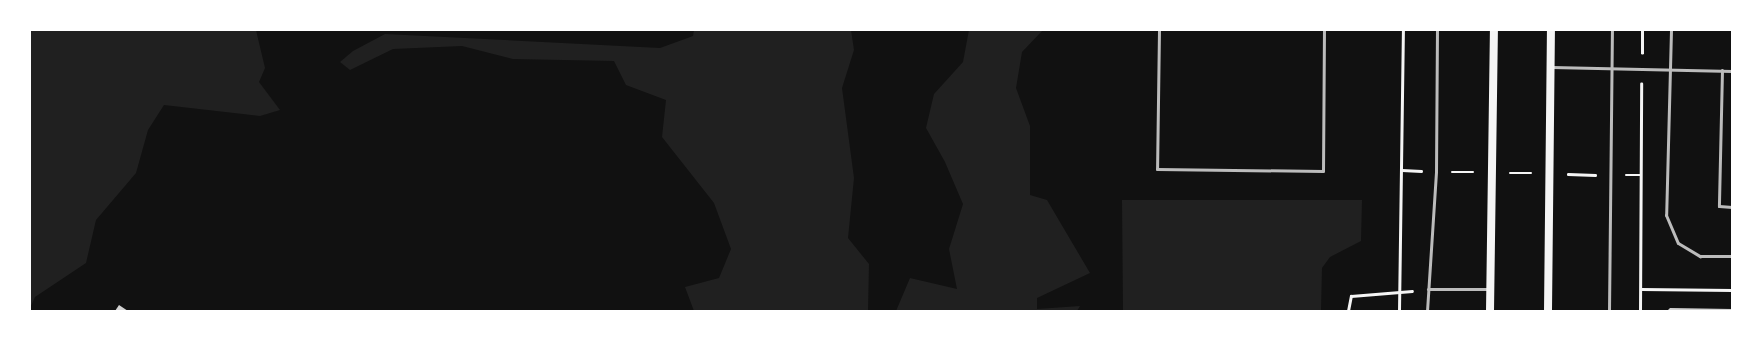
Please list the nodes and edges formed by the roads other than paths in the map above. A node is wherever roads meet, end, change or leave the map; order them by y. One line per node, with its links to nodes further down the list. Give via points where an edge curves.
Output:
1 (1159, 30): 2 (lane, via 1157,169 1323,171)
2 (1324, 30)
3 (1437, 30): 15 (lane, via 1436,171)
4 (1494, 30): 16 (main road)
5 (1551, 30): 8 (main road)
6 (1612, 30): 9 (lane)
7 (1671, 30): 10 (lane)
8 (1550, 67): 9 (lane); 19 (main road)
9 (1612, 68): 10 (lane); 20 (lane)
10 (1670, 69): 11 (lane); 14 (lane, via 1666,215 1678,243 1700,256)
11 (1722, 70): 12 (lane); 13 (lane, via 1718,206)
12 (1732, 71)
13 (1732, 207)
14 (1732, 256)
15 (1428, 289): 16 (lane); 17 (lane)
16 (1490, 289): 18 (main road)
17 (1428, 311)
18 (1490, 311)
19 (1548, 311)
20 (1609, 311)

